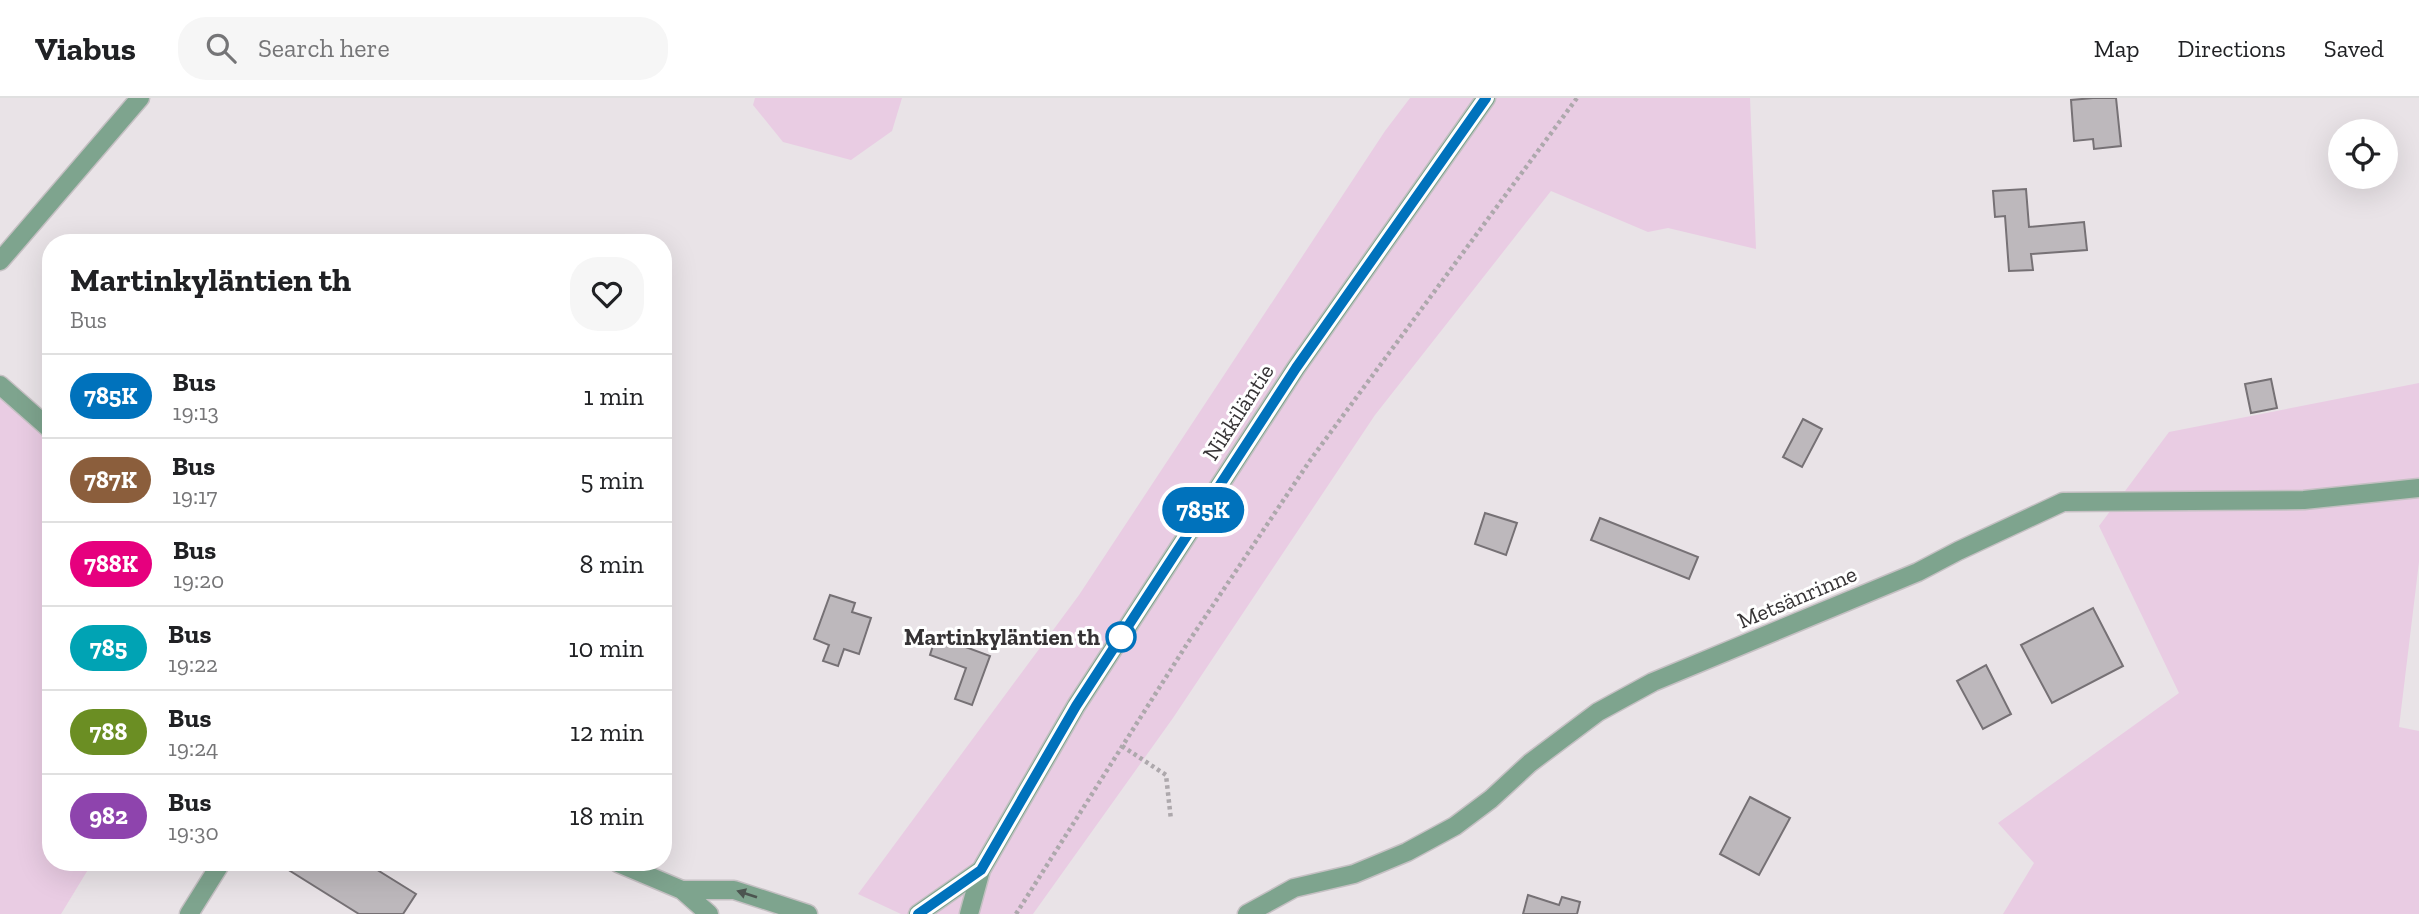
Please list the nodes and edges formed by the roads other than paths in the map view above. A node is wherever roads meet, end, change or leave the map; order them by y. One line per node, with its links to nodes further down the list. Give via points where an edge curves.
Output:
1 (141, 98): 3 (street)
2 (1486, 98): 7 (street, Nikkiläntie, via 1288,380 1076,706)
3 (0, 261)
4 (0, 385): 5 (street)
5 (42, 422)
6 (2419, 488): 16 (street, Metsänrinne, via 2304,500 2063,502 1918,572 1653,682 1598,712 1455,826 1354,874 1294,888)
7 (981, 870): 14 (street, Nikkiläntie); 15 (street, Nikkiläntie)
8 (216, 871): 11 (street)
9 (637, 871): 10 (street)
10 (682, 890): 12 (street); 13 (street, one-way to 10, via 734,890)
11 (189, 914)
12 (709, 914)
13 (808, 914)
14 (918, 914)
15 (969, 914)
16 (1247, 914)

